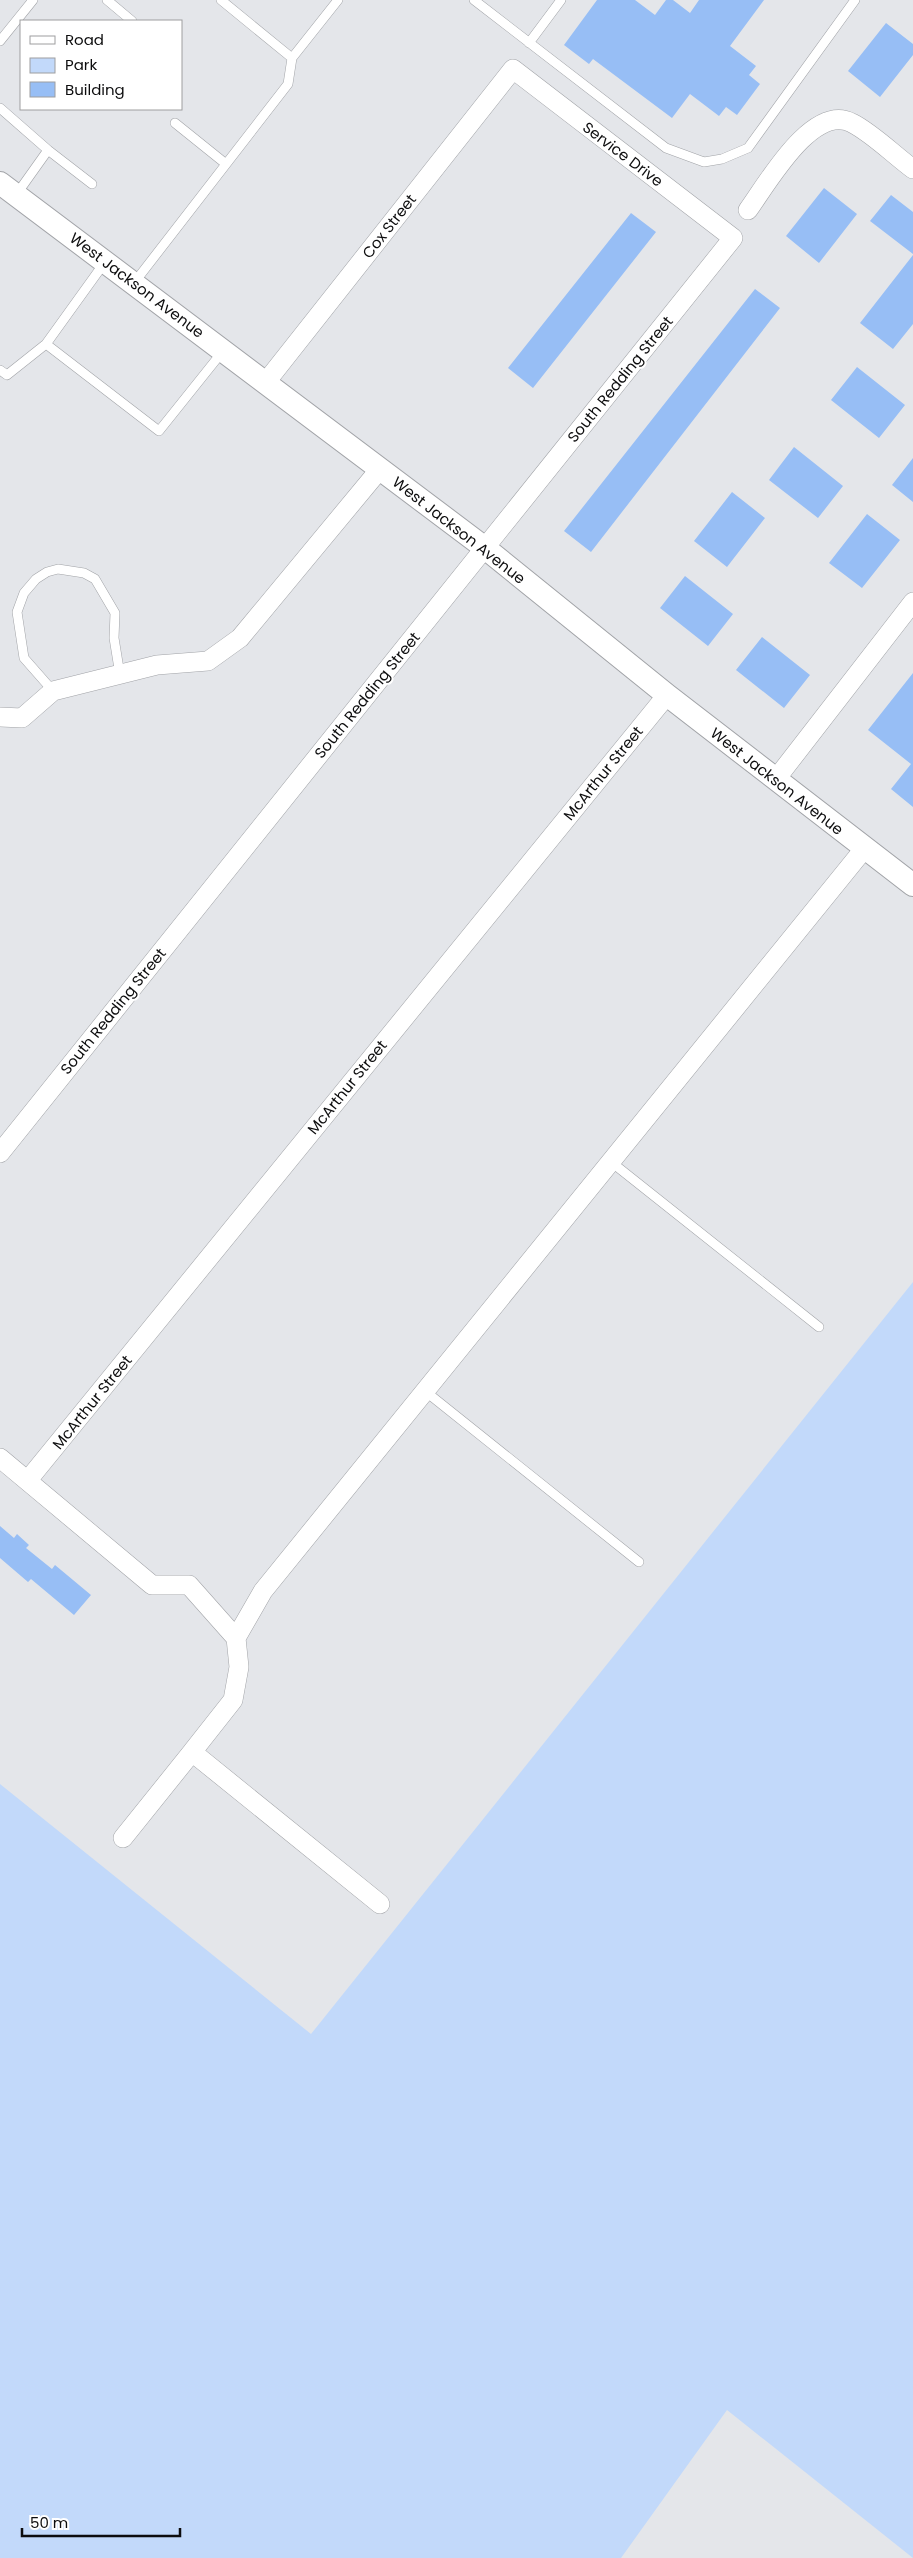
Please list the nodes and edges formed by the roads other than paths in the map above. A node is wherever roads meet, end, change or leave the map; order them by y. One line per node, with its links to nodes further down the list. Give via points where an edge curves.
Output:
1 (33, 0): 9 (lane)
2 (107, 0): 8 (lane)
3 (221, 0): 11 (lane)
4 (338, 0): 11 (lane)
5 (474, 0): 10 (lane)
6 (561, 0): 10 (lane)
7 (855, 0): 10 (lane, via 748,148 722,160 704,162 666,148)
8 (131, 20)
9 (0, 41)
10 (529, 43)
11 (292, 58): 16 (lane, via 288,84)
12 (513, 70): 21 (street, Service Drive); 27 (street, Cox Street)
13 (0, 108): 15 (lane)
14 (175, 123): 16 (lane)
15 (48, 150): 18 (lane); 19 (lane)
16 (226, 164): 23 (lane)
17 (913, 169): 20 (street, via 851,122 835,118 817,126 800,140)
18 (92, 184)
19 (8, 189): 22 (street, West Jackson Avenue)
20 (748, 210)
21 (734, 238): 29 (street, South Redding Street)
22 (105, 262): 23 (street, West Jackson Avenue); 24 (lane)
23 (134, 283): 25 (street, West Jackson Avenue)
24 (46, 344): 25 (lane, via 159,431); 26 (lane, via 7,375)
25 (223, 350): 27 (street, West Jackson Avenue)
26 (0, 370)
27 (266, 382): 28 (street, West Jackson Avenue)
28 (380, 469): 29 (street, West Jackson Avenue); 31 (street, via 240,638 208,661 157,665)
29 (484, 548): 33 (street, West Jackson Avenue); 38 (street, South Redding Street)
30 (913, 602): 35 (street)
31 (120, 675): 32 (street); 32 (lane, via 114,638 115,613 106,595 95,579 84,573 58,569 36,578 24,593 17,612 24,658)
32 (53, 691): 34 (street, via 22,718)
33 (667, 694): 35 (street, West Jackson Avenue); 43 (street, McArthur Street)
34 (0, 717)
35 (776, 779): 36 (street, West Jackson Avenue)
36 (864, 850): 37 (street, West Jackson Avenue); 39 (street)
37 (913, 885)
38 (0, 1153)
39 (610, 1161): 40 (lane); 41 (street)
40 (819, 1327)
41 (424, 1390): 44 (lane); 45 (street, via 263,1591)
42 (0, 1458): 43 (street)
43 (28, 1480): 45 (street, via 152,1585 189,1585)
44 (639, 1562)
45 (236, 1638): 46 (street, via 239,1667 233,1700)
46 (192, 1752): 47 (street); 48 (street)
47 (123, 1838)
48 (380, 1904)

